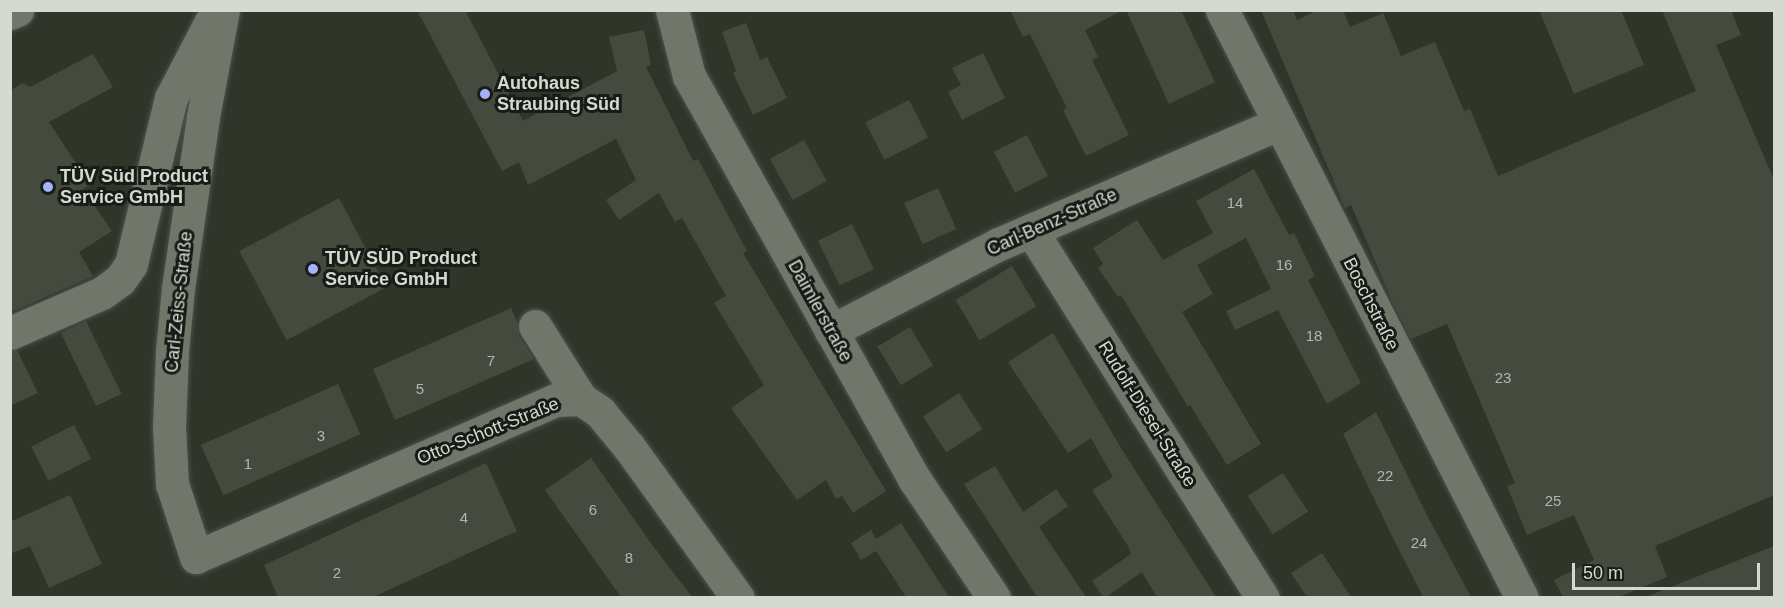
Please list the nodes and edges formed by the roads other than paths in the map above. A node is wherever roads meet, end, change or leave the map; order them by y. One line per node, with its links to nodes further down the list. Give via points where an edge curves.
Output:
1 (17, 10): 6 (street)
2 (217, 10): 11 (street, via 171,98 131,264 120,280 102,292)
3 (223, 10): 13 (street, Carl-Zeiss-Straße, via 203,117 172,352 172,484)
4 (672, 10): 10 (street, Daimlerstraße, via 689,76)
5 (1222, 10): 7 (street, Boschstraße)
6 (10, 13)
7 (1278, 124): 8 (street, Carl-Benz-Straße); 17 (street, Boschstraße)
8 (1031, 230): 10 (street, Carl-Benz-Straße); 16 (street, Rudolf-Diesel-Straße)
9 (535, 326): 12 (street)
10 (831, 331): 15 (street, Daimlerstraße, via 915,480)
11 (10, 333)
12 (581, 399): 13 (street, Otto-Schott-Straße, via 555,400); 14 (street, Otto-Schott-Straße, via 600,412 629,447)
13 (196, 557)
14 (738, 597)
15 (994, 597)
16 (1263, 597)
17 (1521, 597)

